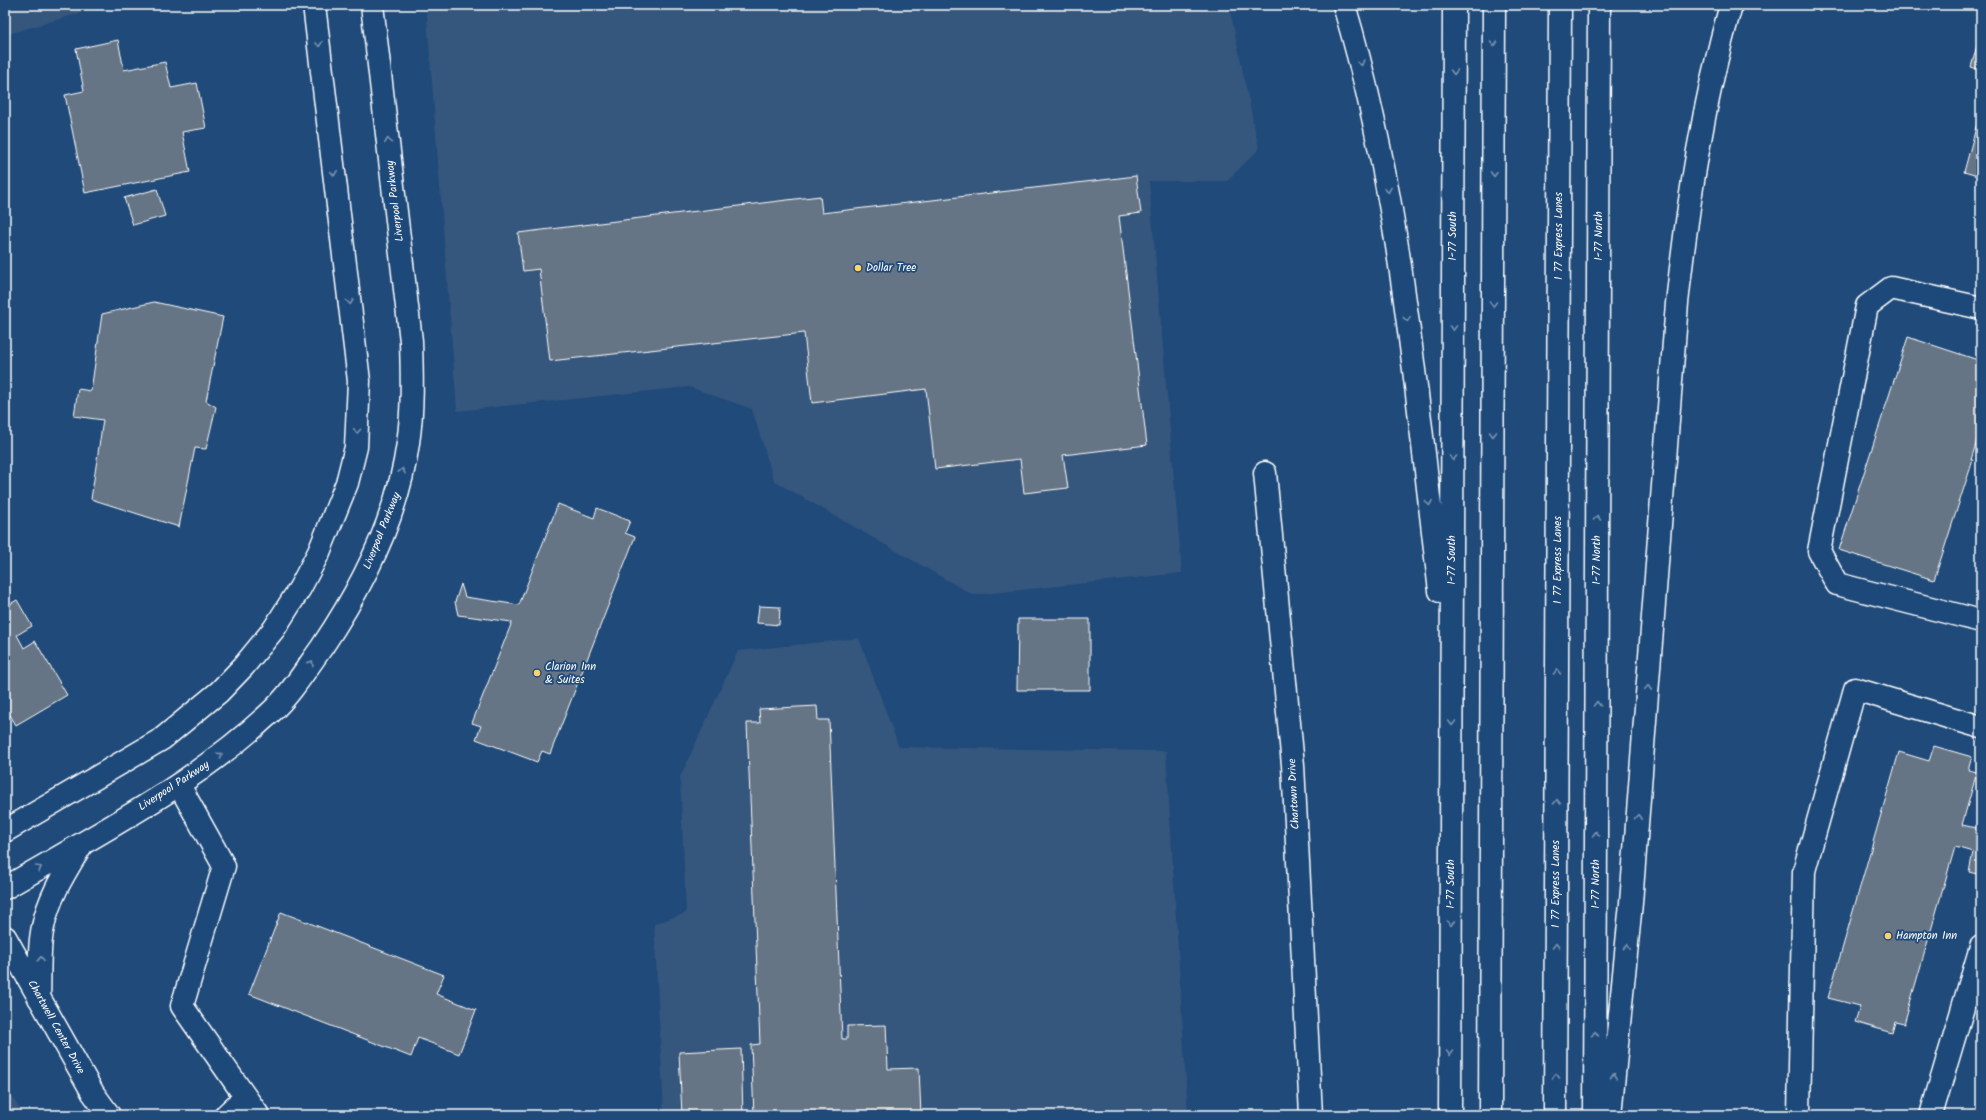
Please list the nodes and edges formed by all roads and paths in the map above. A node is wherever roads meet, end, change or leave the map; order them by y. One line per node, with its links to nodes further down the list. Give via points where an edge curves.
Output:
1 (314, 5): 15 (main road, one-way to 15, via 359,381 356,447 347,484 319,552 300,588 274,629 219,692 162,739)
2 (372, 5): 14 (main road, Liverpool Parkway, one-way to 2, via 272,712 300,678 347,610 371,562 396,499 408,443 412,382 411,341)
3 (1344, 5): 12 (main road, one-way to 12, via 1364,72 1389,195)
4 (1454, 5): 12 (main road, I-77 South, one-way to 12)
5 (1494, 5): 27 (main road, one-way to 27)
6 (1560, 5): 28 (main road, I 77 Express Lanes, one-way to 6)
7 (1599, 5): 29 (main road, I-77 North, one-way to 7)
8 (1731, 5): 30 (main road, one-way to 8, via 1631,904 1676,303 1697,151)
9 (1981, 308): 11 (main road, via 1891,288 1867,306 1819,551 1837,584)
10 (1265, 473): 25 (main road, Chartown Drive, via 1293,765)
11 (1981, 621)
12 (1452, 684): 26 (main road, I-77 South, one-way to 26)
13 (1981, 727): 31 (main road, via 1855,689 1804,871)
14 (179, 785): 16 (main road, Liverpool Parkway); 21 (main road, via 224,866 182,1006)
15 (5, 831)
16 (83, 842): 17 (main road, Liverpool Parkway, one-way to 16); 20 (main road, one-way to 16, via 42,929 48,907 56,886)
17 (5, 888)
18 (5, 937): 20 (main road, Chartwell Center Drive)
19 (1981, 947): 32 (main road)
20 (39, 998): 22 (main road, Chartwell Center Drive, via 93,1093)
21 (245, 1097): 23 (main road); 24 (main road)
22 (109, 1115)
23 (226, 1115)
24 (258, 1115)
25 (1311, 1115)
26 (1450, 1115)
27 (1490, 1115)
28 (1555, 1115)
29 (1595, 1115)
30 (1610, 1115)
31 (1799, 1115)
32 (1931, 1115)

